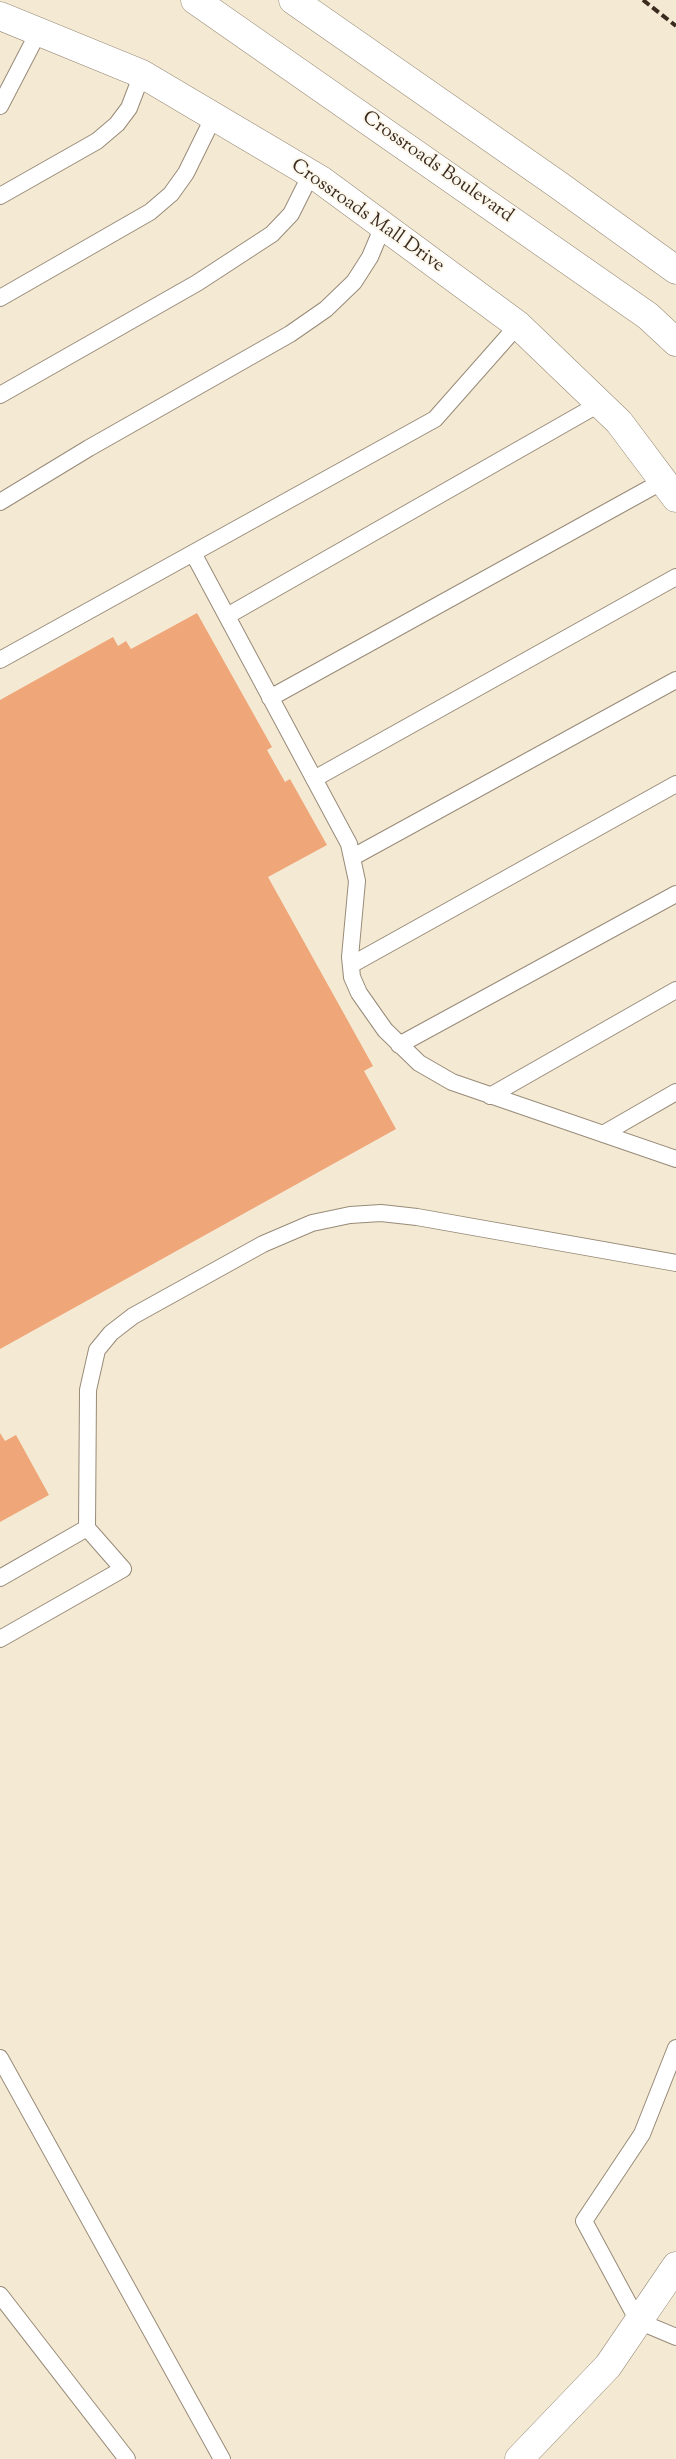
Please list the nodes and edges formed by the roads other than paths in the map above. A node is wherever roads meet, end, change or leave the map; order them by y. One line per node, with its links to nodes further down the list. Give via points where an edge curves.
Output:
1 (195, 0): 14 (street, Crossroads Boulevard, via 632,305)
2 (293, 0): 11 (street)
3 (0, 16): 4 (street, Crossroads Mall Drive)
4 (39, 30): 5 (street, Crossroads Mall Drive); 6 (lane)
5 (142, 74): 7 (street, Crossroads Mall Drive); 9 (lane, via 129,108 118,124)
6 (0, 106)
7 (214, 116): 8 (street, Crossroads Mall Drive); 12 (lane, via 186,173 171,194 150,212)
8 (311, 174): 10 (street, Crossroads Mall Drive); 15 (lane, via 291,214 272,234 196,283)
9 (0, 196)
10 (383, 226): 13 (street, Crossroads Mall Drive); 18 (lane, via 370,257 354,282 326,309 290,334)
11 (676, 270)
12 (0, 298)
13 (518, 326): 16 (street, Crossroads Mall Drive); 19 (lane, via 435,419)
14 (676, 342)
15 (0, 395)
16 (599, 404): 17 (street, Crossroads Mall Drive, via 618,422); 21 (lane)
17 (669, 490): 24 (lane)
18 (0, 502)
19 (193, 553): 21 (lane); 22 (lane)
20 (676, 577): 25 (lane)
21 (228, 616): 24 (lane)
22 (0, 660)
23 (676, 680): 27 (lane)
24 (270, 698): 25 (lane)
25 (314, 779): 27 (lane)
26 (676, 784): 29 (lane)
27 (353, 857): 29 (lane, via 357,881)
28 (676, 894): 31 (lane)
29 (351, 966): 31 (lane, via 359,993)
30 (676, 990): 33 (lane)
31 (399, 1045): 33 (lane, via 419,1063 452,1082)
32 (676, 1092): 34 (lane)
33 (490, 1096): 34 (lane)
34 (604, 1134): 35 (lane)
35 (676, 1159)
36 (676, 1263): 37 (lane, via 381,1213 312,1223 263,1244 132,1316 111,1333 98,1350 88,1390)
37 (87, 1528): 38 (lane); 39 (lane, via 123,1569)
38 (0, 1578)
39 (0, 1639)
40 (676, 2048): 44 (lane, via 642,2134 584,2221)
41 (0, 2058): 47 (lane)
42 (676, 2266): 44 (street)
43 (0, 2295): 46 (lane)
44 (638, 2321): 45 (lane); 48 (street, via 608,2366)
45 (676, 2337)
46 (127, 2459)
47 (222, 2459)
48 (519, 2459)

